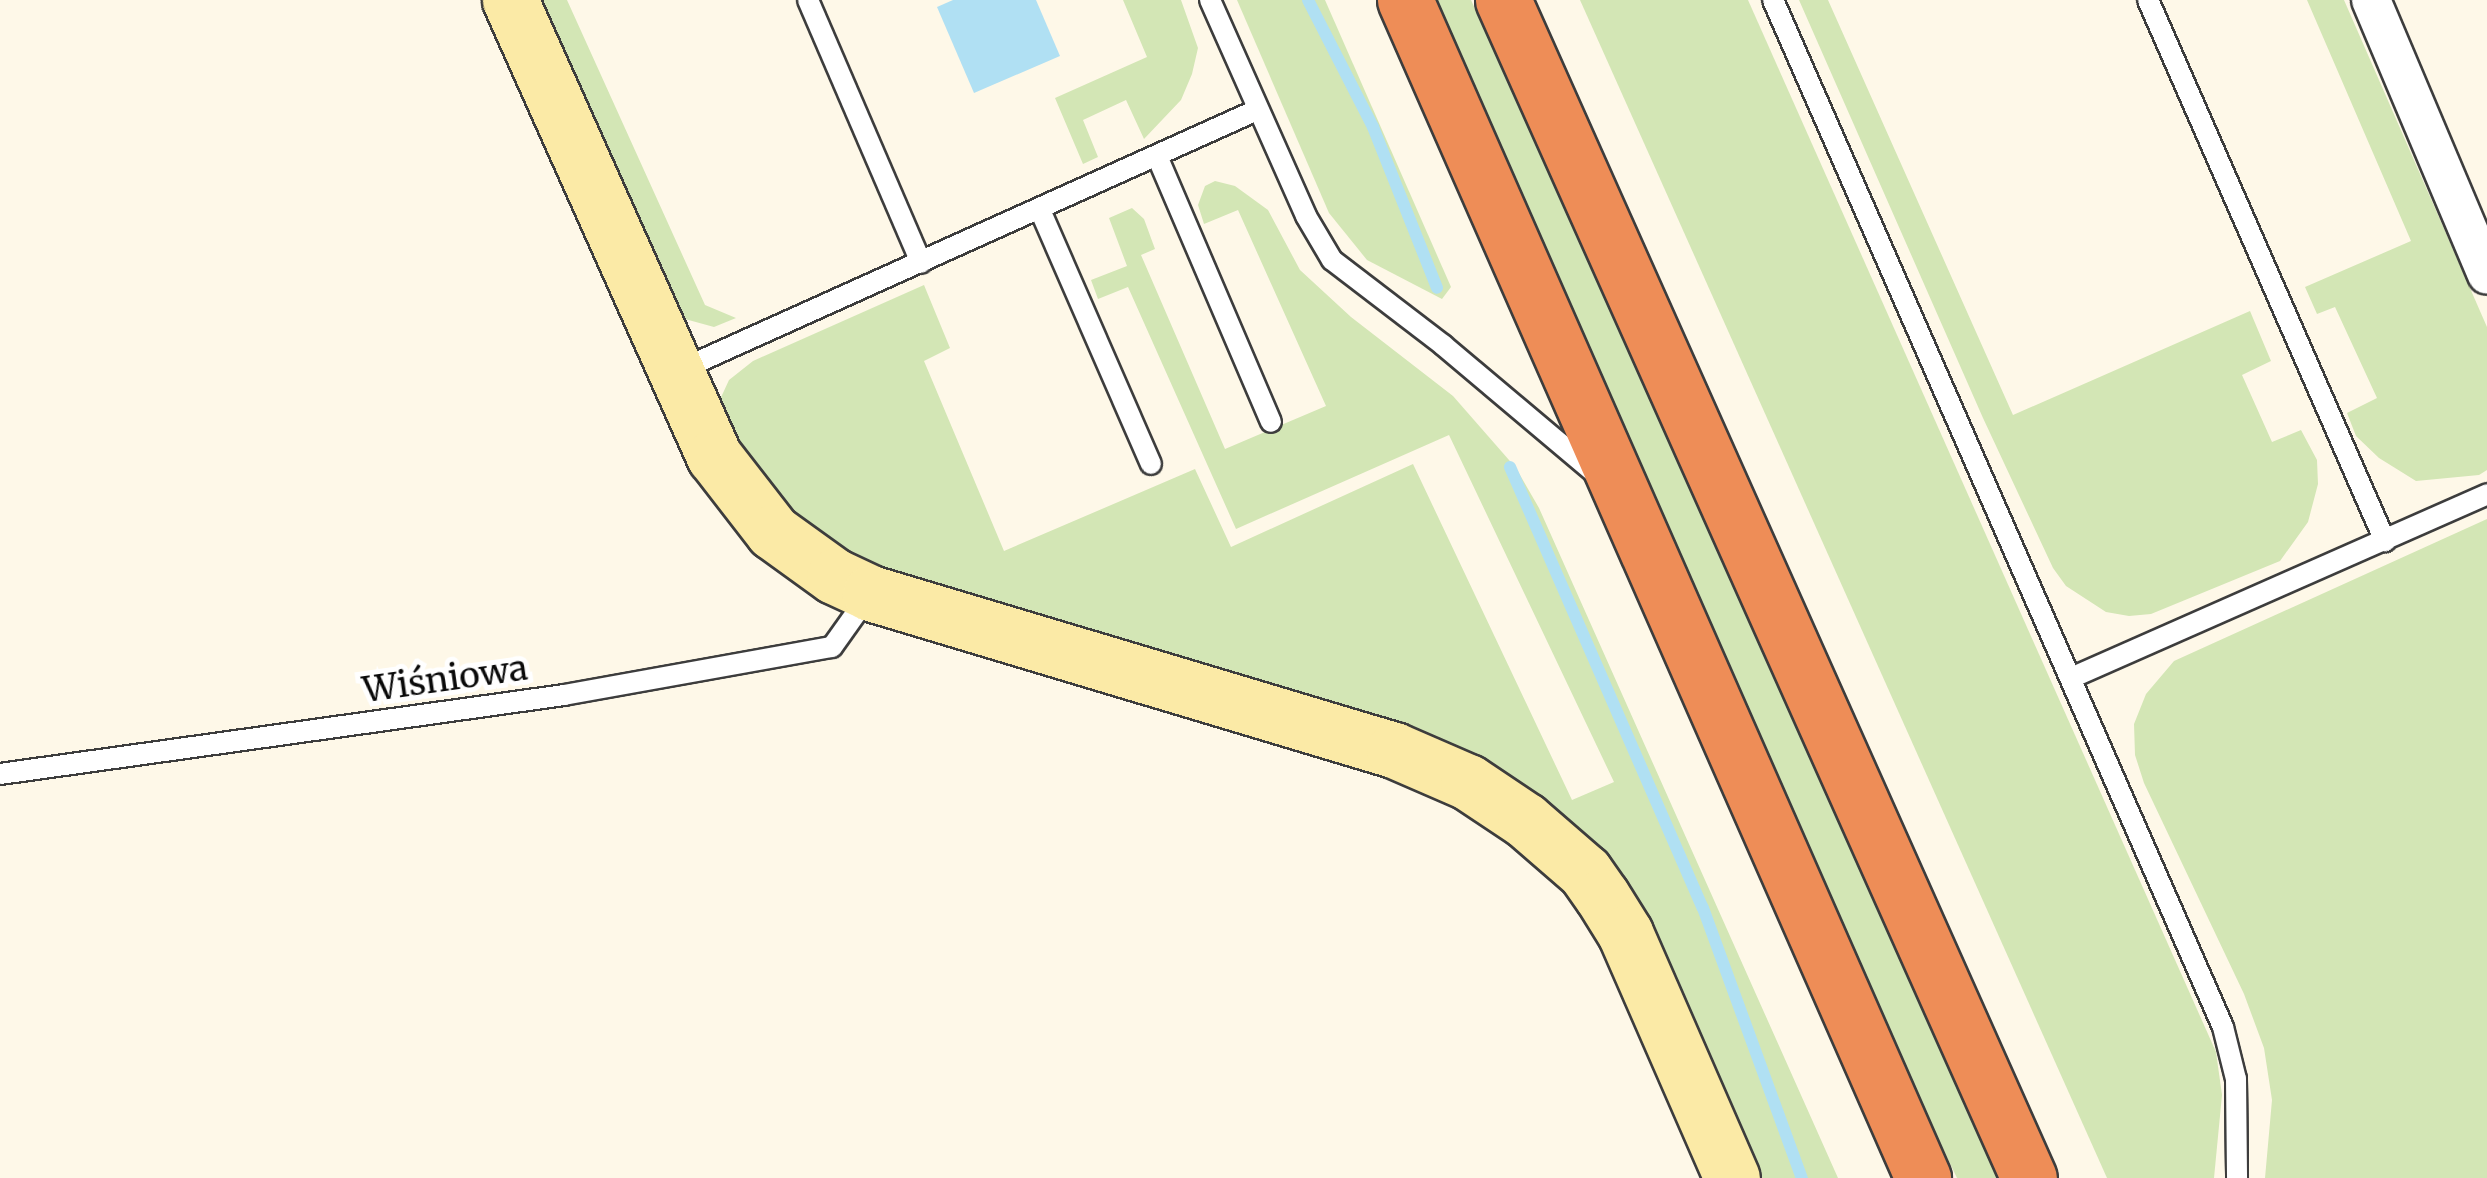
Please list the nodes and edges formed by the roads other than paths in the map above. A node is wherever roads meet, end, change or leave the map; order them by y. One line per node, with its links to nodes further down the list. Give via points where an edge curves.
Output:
1 (510, 0): 14 (street)
2 (808, 0): 12 (lane)
3 (1210, 0): 9 (lane)
4 (1405, 0): 18 (highway)
5 (1504, 0): 25 (highway)
6 (1773, 0): 21 (lane)
7 (2148, 0): 19 (lane)
8 (2371, 0): 13 (street)
9 (1257, 110): 10 (lane); 18 (lane, via 1332,260)
10 (1157, 156): 11 (lane); 15 (lane)
11 (1040, 210): 12 (lane); 16 (lane)
12 (920, 263): 14 (lane)
13 (2487, 274)
14 (675, 373): 20 (street, via 714,456 751,509 799,554)
15 (1271, 422)
16 (1150, 464)
17 (2487, 494): 19 (lane)
18 (1624, 496): 24 (highway)
19 (2384, 541): 21 (lane)
20 (870, 594): 22 (lane, Wiśniowa, via 832,647 564,695); 23 (street, via 1394,750 1482,791 1585,872 1602,896 1625,933)
21 (2073, 678): 26 (lane, via 2231,1049)
22 (0, 774)
23 (1732, 1178)
24 (1923, 1178)
25 (2029, 1178)
26 (2237, 1178)

